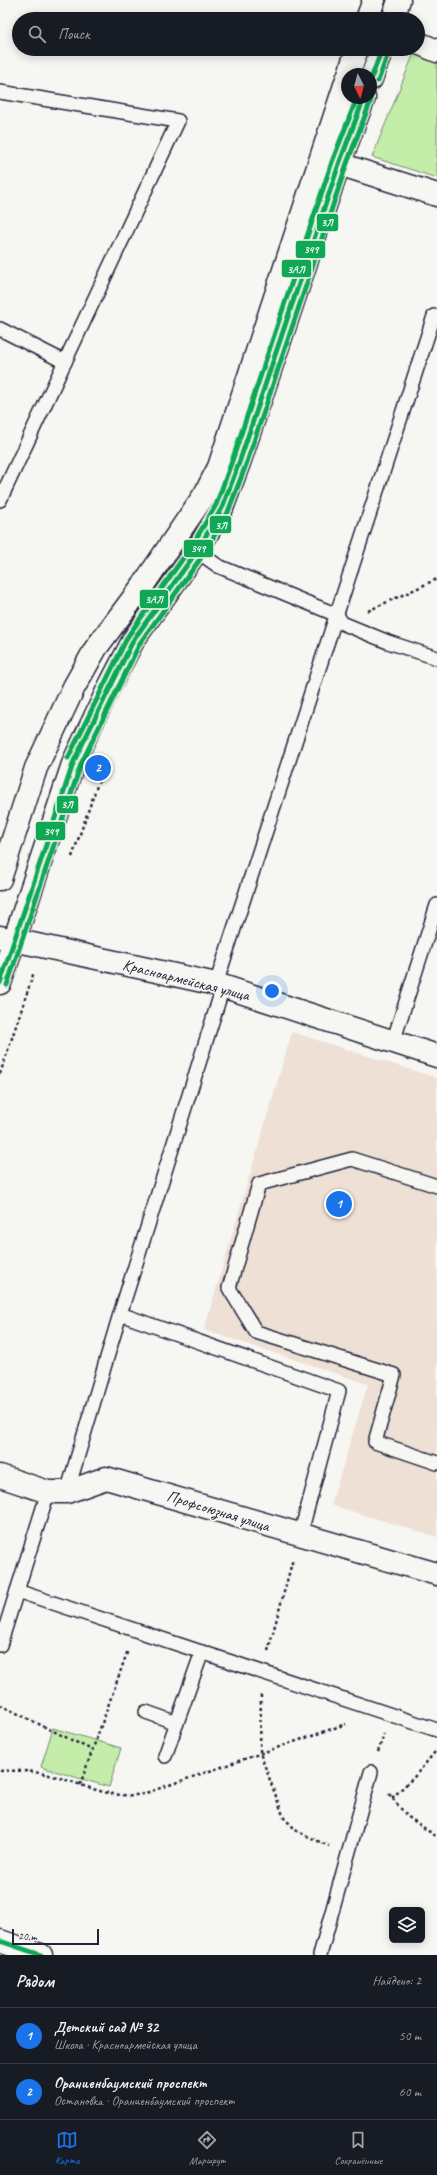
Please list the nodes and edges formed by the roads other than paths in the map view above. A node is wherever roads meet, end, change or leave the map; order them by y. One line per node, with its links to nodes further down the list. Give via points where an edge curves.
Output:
1 (374, 0): 3 (main road)
2 (399, 0): 4 (main road)
3 (370, 12)
4 (395, 12)
5 (425, 46): 6 (main road)
6 (437, 51)
7 (355, 56): 9 (main road)
8 (379, 56): 10 (main road)
9 (351, 68)
10 (375, 68)
11 (0, 92): 18 (lane, via 178,121)
12 (341, 97): 23 (main road, via 219,467 200,501 143,585 96,648 74,687 36,768)
13 (362, 104): 14 (main road)
14 (340, 164): 15 (main road); 20 (main road, via 240,460 222,508)
15 (437, 195)
16 (437, 317): 21 (lane, via 434,316)
17 (0, 329): 18 (lane)
18 (65, 362): 19 (lane)
19 (0, 500)
20 (197, 551): 21 (lane, via 218,566); 25 (main road, via 134,639 110,685 74,761)
21 (339, 619): 22 (lane, via 388,642); 27 (lane)
22 (437, 658)
23 (0, 879)
24 (437, 905): 28 (lane)
25 (7, 939): 26 (main road); 27 (main road, Красноармейская улица)
26 (0, 983)
27 (219, 986): 28 (main road, Красноармейская улица); 31 (lane)
28 (393, 1042): 29 (main road, Красноармейская улица)
29 (437, 1056)
30 (437, 1186): 32 (lane, via 352,1159 260,1184 229,1288 256,1332 394,1375 375,1442)
31 (120, 1314): 34 (lane); 35 (lane, via 339,1391)
32 (437, 1463)
33 (0, 1476): 34 (main road)
34 (58, 1492): 35 (main road, Профсоюзная улица, via 106,1478); 37 (lane)
35 (300, 1536): 36 (main road, Профсоюзная улица)
36 (437, 1574)
37 (17, 1591): 38 (lane); 39 (lane)
38 (0, 1645)
39 (202, 1652): 41 (lane); 42 (lane)
40 (146, 1712): 41 (lane)
41 (177, 1723): 43 (lane)
42 (437, 1730)
43 (165, 1756)
44 (371, 1772): 47 (lane)
45 (0, 1942): 46 (main road)
46 (41, 1955)
47 (320, 1955)

